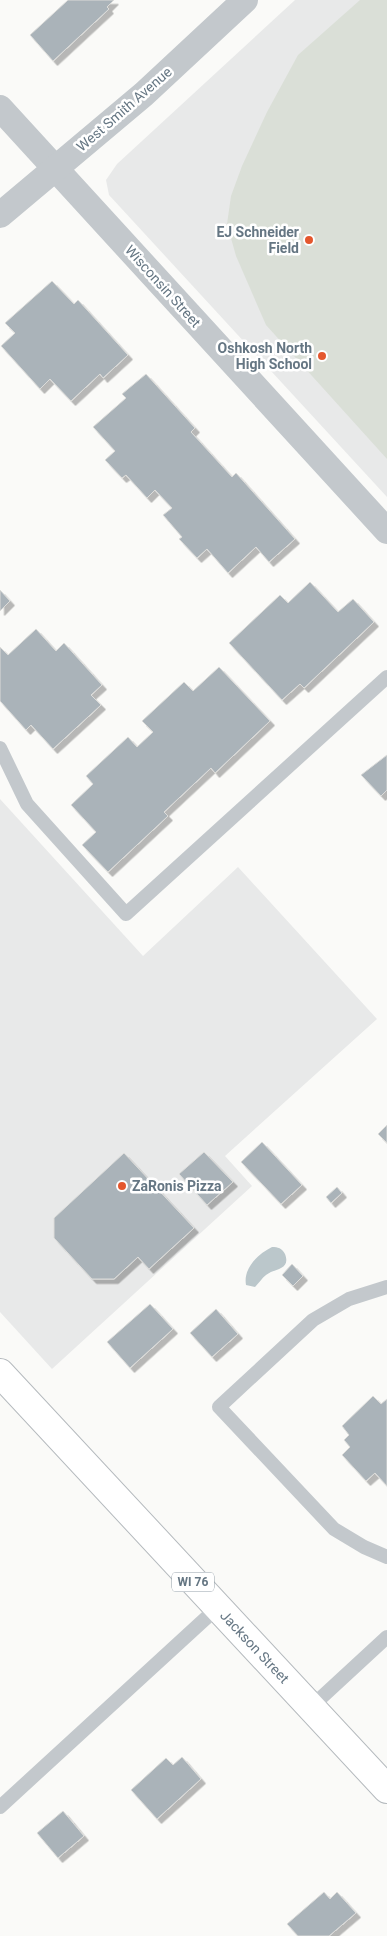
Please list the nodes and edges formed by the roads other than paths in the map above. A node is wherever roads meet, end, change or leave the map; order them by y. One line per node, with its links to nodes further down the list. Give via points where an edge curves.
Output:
1 (245, 0): 3 (street, West Smith Avenue, via 144,94)
2 (0, 108): 3 (street, Wisconsin Street)
3 (56, 168): 4 (street, West Smith Avenue); 5 (street, Wisconsin Street)
4 (0, 214)
5 (387, 531)
6 (387, 677): 7 (lane, via 126,914 27,804)
7 (0, 748)
8 (387, 1287): 10 (lane, via 349,1299 313,1320 219,1407 334,1529)
9 (0, 1373): 11 (main road, Jackson Street / WI 76)
10 (387, 1557)
11 (217, 1608): 13 (main road, Jackson Street / WI 76); 15 (lane)
12 (387, 1636): 13 (lane)
13 (310, 1708): 14 (main road, Jackson Street / WI 76)
14 (387, 1789)
15 (0, 1807)

